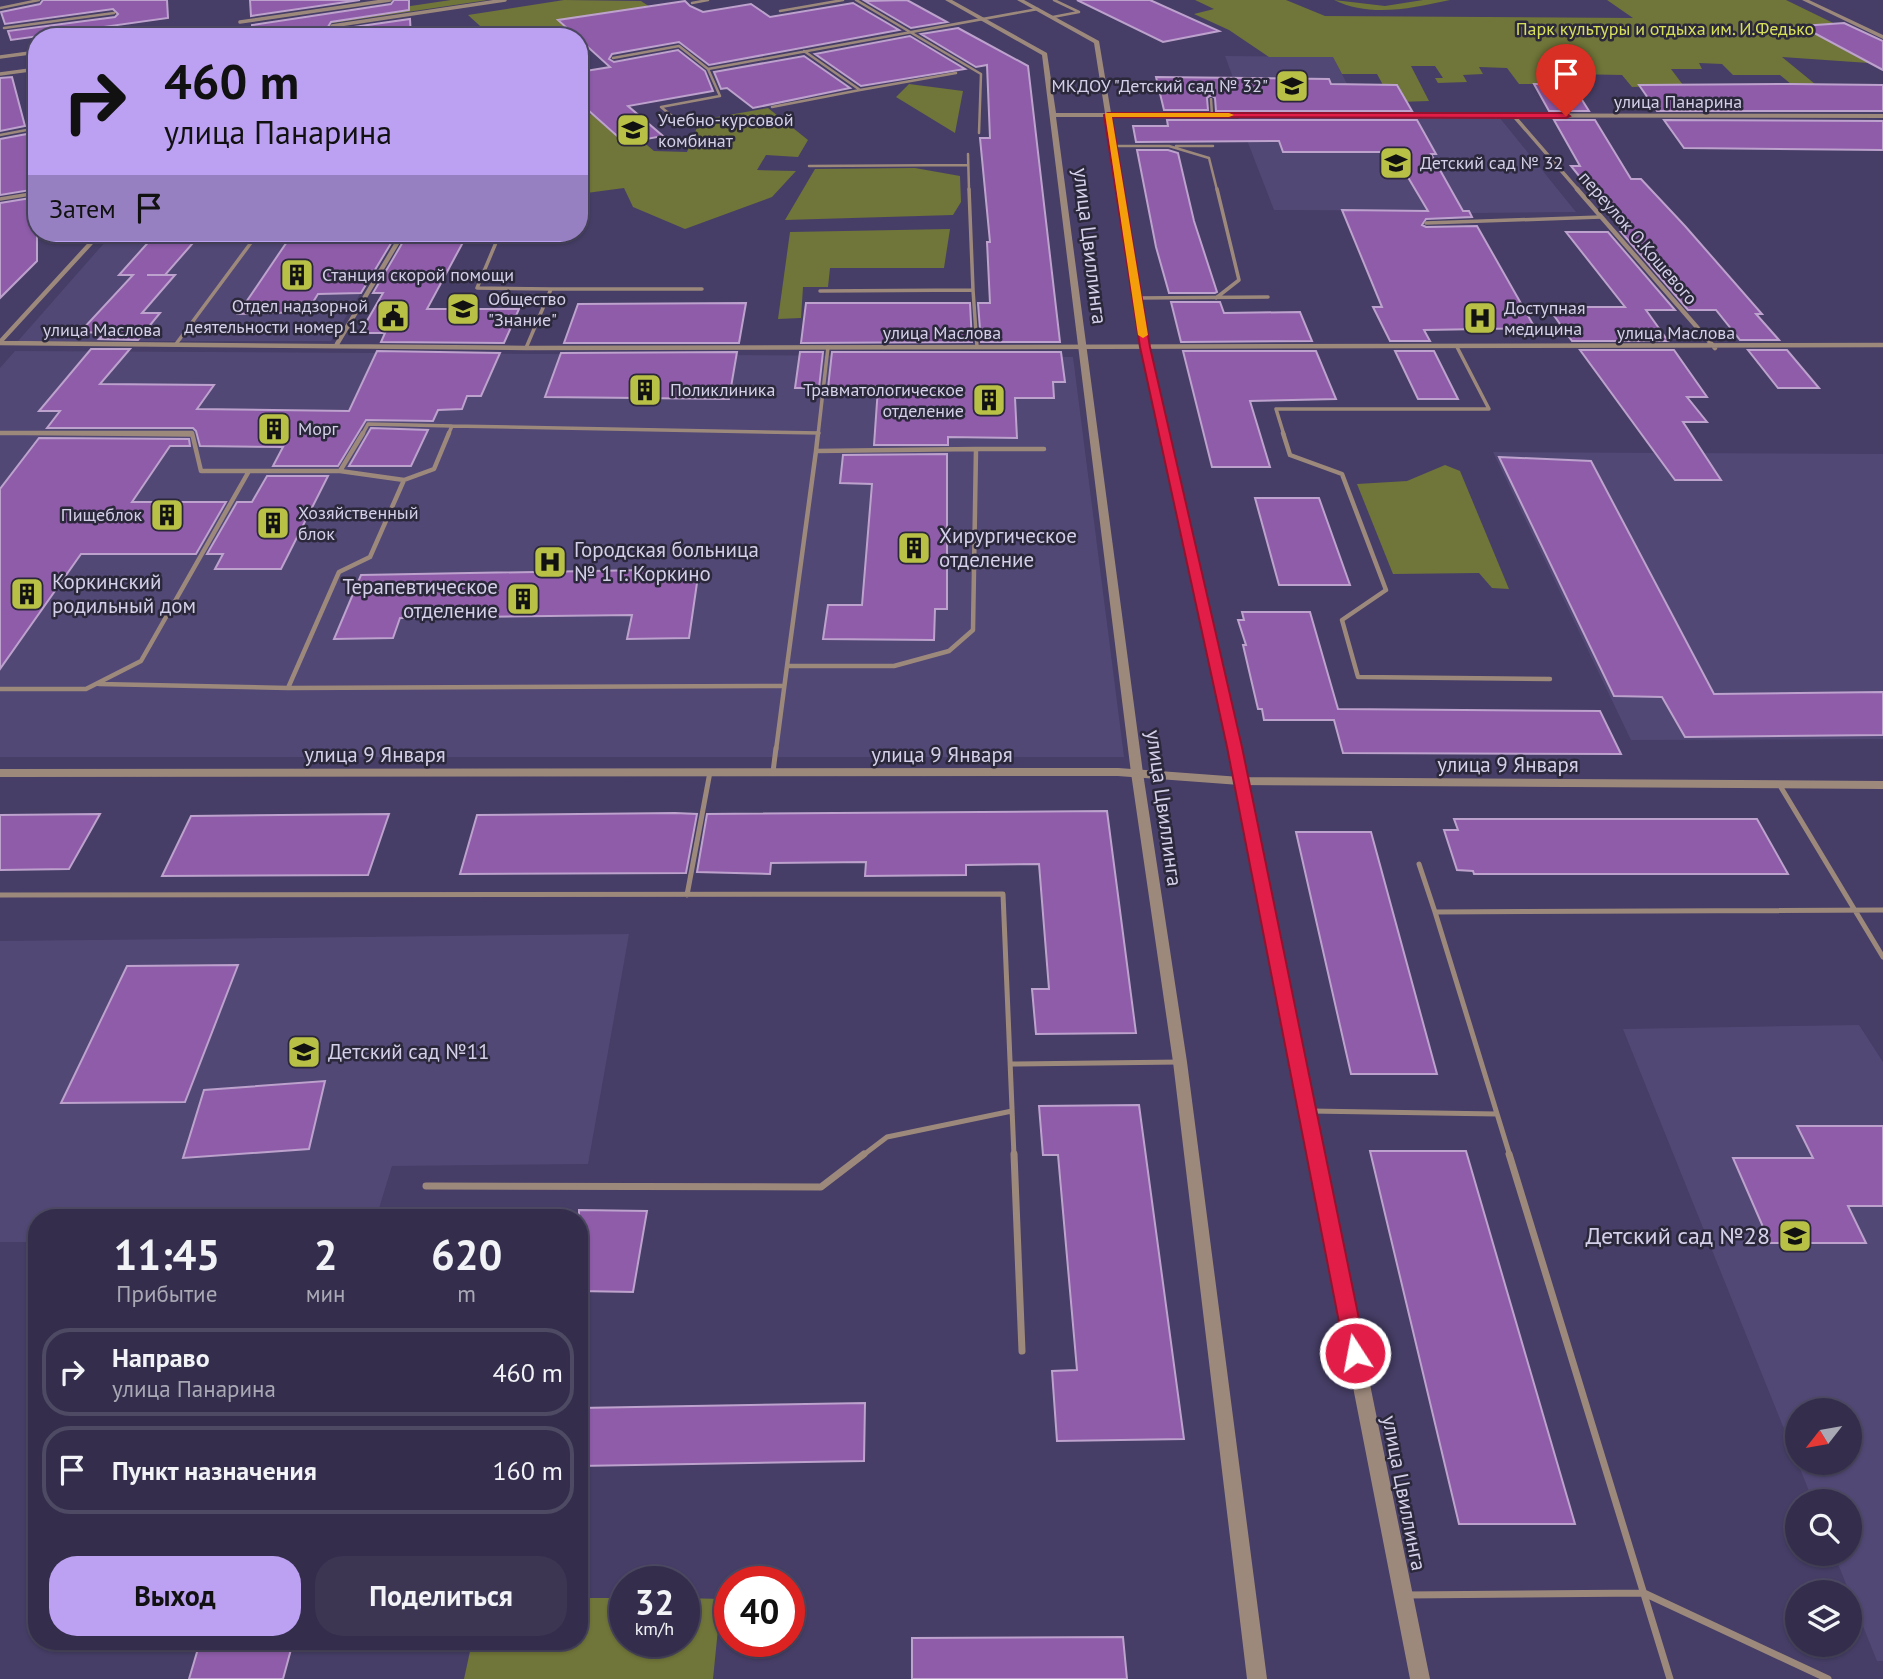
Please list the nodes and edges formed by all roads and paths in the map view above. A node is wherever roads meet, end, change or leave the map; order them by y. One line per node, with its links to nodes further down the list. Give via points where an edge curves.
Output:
1 (39, 0): 12 (lane)
2 (390, 0): 18 (street)
3 (505, 0): 19 (street)
4 (708, 0): 11 (lane)
5 (843, 0): 14 (lane)
6 (856, 0): 21 (lane)
7 (948, 0): 17 (street, улица Цвиллинга)
8 (1020, 0): 13 (street, улица Цвиллинга)
9 (1054, 0): 16 (lane, via 1079,12)
10 (1805, 0): 22 (street)
11 (692, 3)
12 (0, 8)
13 (1038, 9): 16 (street, улица Цвиллинга); 17 (lane)
14 (780, 11)
15 (114, 13): 20 (lane)
16 (1053, 17): 35 (street, улица Цвиллинга, via 1097,42)
17 (984, 19): 21 (lane); 34 (street, улица Цвиллинга, via 1045,54)
18 (240, 22)
19 (332, 26)
20 (1, 28)
21 (912, 32): 23 (lane); 41 (lane, via 981,74)
22 (1883, 37)
23 (804, 51): 27 (lane); 31 (lane)
24 (28, 53): 25 (street)
25 (0, 57)
26 (613, 58): 27 (lane, via 679,46)
27 (708, 69): 39 (lane, via 720,96 661,107)
28 (28, 70): 30 (street)
29 (956, 73): 31 (lane)
30 (0, 75)
31 (860, 90): 33 (lane)
32 (1211, 99): 36 (lane)
33 (772, 107)
34 (1052, 115): 35 (street, улица Панарина); 70 (street, улица Цвиллинга)
35 (1108, 115): 36 (street, улица Панарина); 43 (street, улица Цвиллинга)
36 (1212, 115): 37 (street, улица Панарина)
37 (1513, 115): 38 (street, улица Панарина); 51 (street, переулок О.Кошевого)
38 (1883, 116)
39 (683, 125)
40 (28, 130): 42 (lane)
41 (979, 133)
42 (0, 135)
43 (1113, 146): 44 (lane); 62 (street, улица Цвиллинга)
44 (1169, 146): 45 (lane); 63 (lane, via 1209,158 1239,279)
45 (1213, 146)
46 (968, 154): 47 (lane)
47 (968, 165): 48 (lane); 59 (lane)
48 (809, 166)
49 (28, 194): 50 (lane)
50 (0, 199)
51 (1601, 217): 52 (lane); 74 (street, переулок О.Кошевого)
52 (1426, 223)
53 (92, 242): 64 (street)
54 (252, 242): 65 (lane)
55 (399, 242): 66 (street)
56 (496, 242): 57 (lane, via 477,288)
57 (551, 289): 58 (lane); 73 (lane)
58 (702, 289)
59 (973, 290): 60 (lane); 69 (lane)
60 (820, 291)
61 (1268, 297): 63 (lane)
62 (1137, 298): 63 (lane); 71 (street, улица Цвиллинга)
63 (1216, 298)
64 (0, 343): 65 (street, улица Маслова)
65 (176, 344): 66 (street, улица Маслова)
66 (337, 344): 73 (street, улица Маслова)
67 (1883, 345): 74 (street, улица Маслова)
68 (828, 347): 69 (street, улица Маслова); 73 (street, улица Маслова); 77 (lane)
69 (977, 347): 70 (street, улица Маслова)
70 (1081, 347): 71 (street, улица Маслова); 93 (street, улица Цвиллинга)
71 (1145, 347): 72 (street, улица Маслова); 94 (street, улица Цвиллинга)
72 (1457, 347): 74 (street, улица Маслова); 85 (lane, via 1489,409 1276,409 1290,455 1342,474 1386,590 1342,620 1358,677)
73 (526, 348)
74 (1715, 348)
75 (452, 425): 77 (lane); 82 (lane, via 368,424); 83 (lane, via 433,469)
76 (0, 433): 81 (lane, via 192,433 201,471)
77 (819, 433): 80 (lane)
78 (976, 449): 79 (lane); 80 (lane); 84 (lane, via 973,630 949,652 894,666)
79 (1044, 449)
80 (817, 451): 84 (lane)
81 (249, 471): 82 (lane); 86 (lane, via 141,661)
82 (340, 471): 83 (lane)
83 (404, 481): 88 (lane, via 370,557 339,572)
84 (787, 666): 87 (lane)
85 (1550, 679)
86 (97, 684): 88 (lane); 89 (lane, via 86,689)
87 (784, 686): 88 (lane); 91 (lane)
88 (288, 688)
89 (0, 689)
90 (710, 772): 91 (street, улица 9 Января); 92 (street, улица 9 Января); 99 (lane)
91 (773, 772): 93 (street, улица 9 Января)
92 (0, 773)
93 (1137, 773): 94 (street, улица 9 Января); 104 (street, улица Цвиллинга)
94 (1240, 781): 95 (street, улица 9 Января); 107 (street, улица Цвиллинга)
95 (1779, 785): 96 (street, улица 9 Января); 100 (lane)
96 (1883, 785)
97 (1419, 864): 102 (lane)
98 (0, 895): 99 (lane)
99 (687, 895): 105 (lane, via 1003,894)
100 (1855, 910): 101 (lane); 102 (lane); 103 (lane)
101 (1883, 910)
102 (1434, 912): 108 (lane)
103 (1883, 957)
104 (1180, 1062): 105 (lane); 113 (street, улица Цвиллинга)
105 (1010, 1064): 106 (lane)
106 (1012, 1111): 109 (lane, via 887,1137 821,1187); 110 (lane)
107 (1307, 1111): 108 (lane); 112 (street, улица Цвиллинга)
108 (1497, 1114): 111 (lane)
109 (426, 1186)
110 (1021, 1351)
111 (1644, 1593): 112 (lane); 115 (lane); 116 (lane)
112 (1404, 1595): 114 (street, улица Цвиллинга)
113 (1257, 1679)
114 (1420, 1679)
115 (1670, 1679)
116 (1828, 1679)

